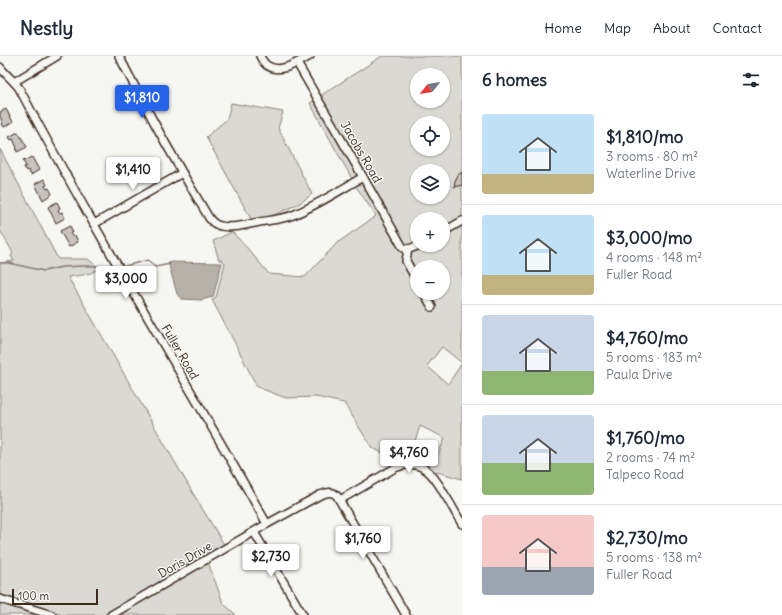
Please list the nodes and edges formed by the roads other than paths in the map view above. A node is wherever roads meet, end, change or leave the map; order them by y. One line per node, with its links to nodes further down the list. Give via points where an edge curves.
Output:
1 (57, 56): 7 (street)
2 (119, 56): 8 (street)
3 (260, 56): 5 (street, via 265,64 272,68 285,68)
4 (310, 56): 5 (street)
5 (297, 63): 9 (street, Jacobs Road)
6 (0, 67): 7 (street, Fuller Road)
7 (14, 82): 11 (street, Fuller Road)
8 (182, 173): 9 (street, via 212,222 226,227 292,216); 11 (street)
9 (363, 177): 13 (street, Jacobs Road, via 402,246)
10 (462, 221): 12 (street)
11 (94, 224): 18 (street, Fuller Road)
12 (450, 228)
13 (408, 249): 14 (street, via 406,261)
14 (410, 268)
15 (428, 300): 16 (street)
16 (432, 307)
17 (340, 500): 18 (street, Doris Drive, via 333,493 327,492); 19 (street, via 394,468 416,465 425,468 435,477); 25 (street)
18 (267, 524): 20 (street, Doris Drive)
19 (462, 524)
20 (254, 532): 23 (street, Doris Drive); 24 (street)
21 (0, 599): 22 (street)
22 (52, 615)
23 (111, 615)
24 (303, 615)
25 (406, 615)

